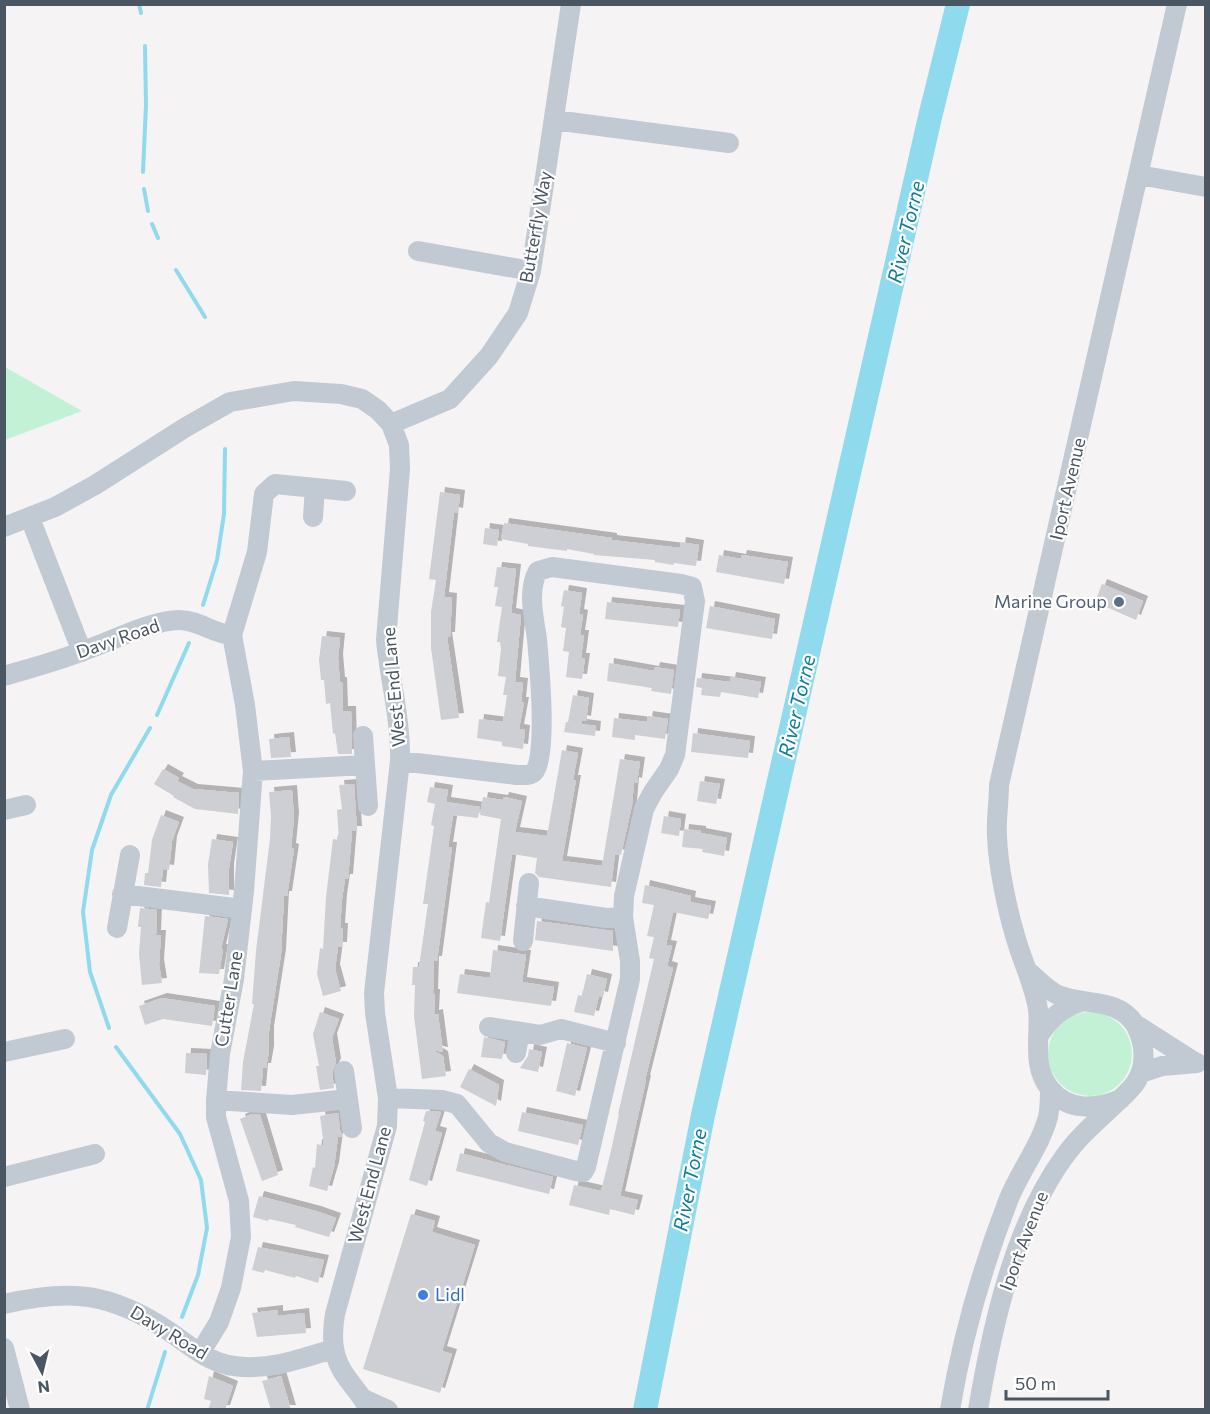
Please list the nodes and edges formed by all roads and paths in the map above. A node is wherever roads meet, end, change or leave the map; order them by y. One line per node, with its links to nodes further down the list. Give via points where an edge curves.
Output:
1 (571, 4): 3 (street, Butterfly Way)
2 (1176, 4): 5 (street, Iport Avenue)
3 (554, 120): 4 (street); 8 (street, Butterfly Way)
4 (729, 143)
5 (1139, 175): 6 (street); 33 (street, Iport Avenue, via 999,785 997,836 1006,895)
6 (1206, 187)
7 (418, 251): 8 (street)
8 (531, 271): 9 (street, Butterfly Way, via 518,313 489,356 450,399)
9 (391, 424): 13 (street, via 362,399 341,394 294,391 230,402 95,485); 19 (street, West End Lane, via 399,445 400,469 386,640 401,735)
10 (315, 488): 11 (street); 12 (street); 15 (street, via 275,484 264,494 257,552)
11 (346, 491)
12 (313, 517)
13 (30, 518): 14 (street); 16 (street)
14 (4, 527)
15 (232, 635): 16 (street, Davy Road, via 180,620 163,622); 21 (street, Cutter Lane, via 246,705)
16 (82, 652): 17 (street, Davy Road)
17 (4, 676)
18 (363, 736): 20 (street)
19 (400, 761): 30 (street, via 517,775 534,772 540,762 542,730 532,580 538,571 552,567 692,587 695,602 675,755 644,809 624,896); 47 (street, West End Lane, via 375,993)
20 (365, 765): 21 (street); 23 (street)
21 (253, 771): 29 (street, Cutter Lane)
22 (26, 805): 24 (street)
23 (368, 806)
24 (4, 810)
25 (130, 855): 27 (street)
26 (529, 883): 28 (street)
27 (122, 894): 29 (street); 31 (street)
28 (526, 906): 30 (street); 32 (street)
29 (242, 909): 49 (street, Cutter Lane)
30 (623, 917): 40 (street, via 630,979)
31 (117, 928)
32 (522, 941)
33 (1030, 973): 34 (street, Iport Avenue, via 1048,990); 38 (street, Iport Avenue, via 1038,1010)
34 (1083, 1001): 35 (street, Iport Avenue, via 1104,1002 1122,1011); 38 (street, via 1054,1014)
35 (1135, 1024): 43 (street, Iport Avenue); 45 (street, via 1143,1041)
36 (489, 1027): 37 (street)
37 (520, 1032): 40 (street, via 540,1035 561,1029); 42 (street)
38 (1038, 1037): 46 (street, Iport Avenue, via 1039,1068)
39 (65, 1039): 41 (street)
40 (616, 1042): 47 (street, via 586,1167 581,1172 505,1152 489,1143 457,1104)
41 (4, 1052)
42 (516, 1053)
43 (1201, 1064): 45 (street, via 1162,1066)
44 (344, 1071): 50 (street)
45 (1141, 1073): 48 (street, Iport Avenue)
46 (1050, 1089): 48 (street, via 1068,1103 1087,1108); 61 (street, Iport Avenue, via 1048,1116 1009,1197 984,1266)
47 (388, 1098): 56 (street, West End Lane, via 383,1145 335,1314)
48 (1120, 1099): 62 (street, Iport Avenue, via 1076,1141 1050,1177 1032,1213 993,1329)
49 (216, 1100): 50 (street, via 292,1106); 57 (street, Cutter Lane, via 216,1117 239,1201 241,1237 231,1288 219,1322)
50 (348, 1100): 51 (street)
51 (352, 1128)
52 (95, 1154): 53 (street)
53 (4, 1177)
54 (4, 1304): 57 (street, Davy Road, via 34,1297 79,1296 111,1301 136,1311)
55 (4, 1348): 59 (street)
56 (333, 1349): 57 (street, Davy Road, via 261,1368 221,1363); 58 (street, West End Lane, via 345,1376)
57 (200, 1353)
58 (367, 1404): 60 (street, West End Lane)
59 (20, 1410)
60 (388, 1410)
61 (950, 1410)
62 (978, 1410)

